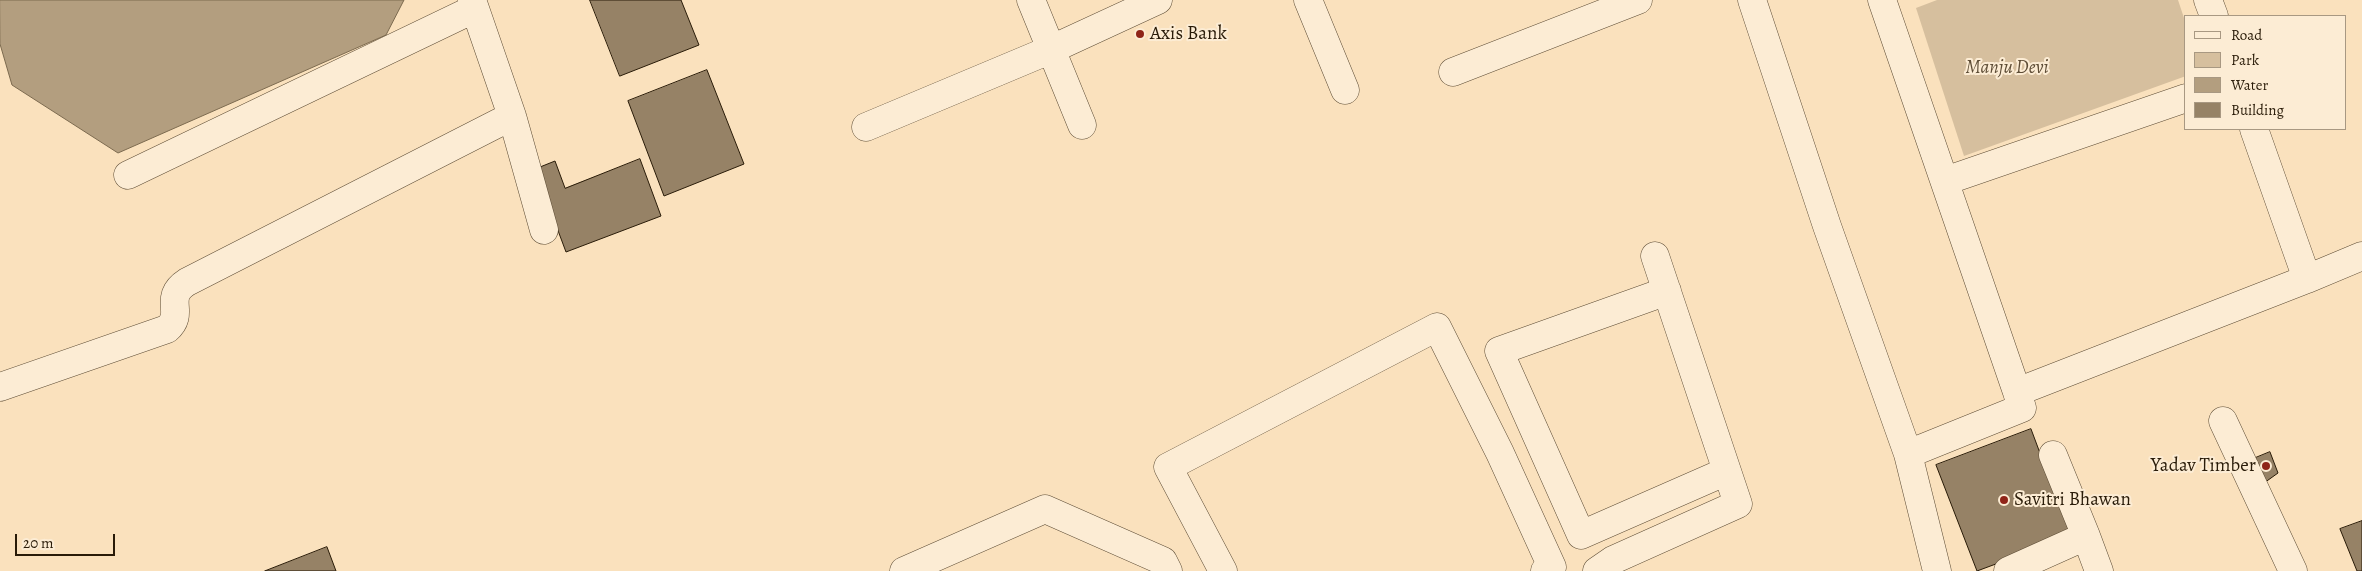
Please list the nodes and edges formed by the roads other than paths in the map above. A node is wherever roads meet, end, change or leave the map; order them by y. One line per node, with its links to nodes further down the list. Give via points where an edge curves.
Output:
1 (1031, 0): 10 (street)
2 (1158, 0): 10 (street)
3 (1308, 0): 12 (street)
4 (1638, 0): 11 (street)
5 (1752, 0): 31 (street)
6 (1882, 0): 19 (street)
7 (2208, 0): 9 (street)
8 (473, 5): 14 (street); 18 (street)
9 (2214, 15)
10 (1052, 49): 15 (street); 16 (street)
11 (1452, 72)
12 (1345, 90)
13 (2184, 99): 19 (street)
14 (512, 116): 20 (street); 25 (street, via 187,282 175,294 176,317 167,329)
15 (1082, 125)
16 (866, 128)
17 (2254, 130): 23 (street)
18 (128, 175)
19 (1945, 181): 26 (street)
20 (544, 230)
21 (1655, 256): 24 (street)
22 (2362, 256): 23 (street)
23 (2307, 279): 26 (street)
24 (1667, 291): 28 (street, via 1499,351); 32 (street)
25 (0, 387)
26 (2017, 392): 31 (street, via 2022,408)
27 (2223, 421): 42 (street)
28 (1538, 439): 29 (street); 32 (street, via 1581,535)
29 (1500, 453): 36 (street, via 1436,328 1168,467); 37 (street, via 1552,567)
30 (2053, 454): 33 (street)
31 (1909, 458): 39 (street)
32 (1727, 471): 38 (street, via 1738,504 1613,560)
33 (2086, 536): 40 (street); 41 (street)
34 (904, 571): 35 (street, via 1045,509 1163,561)
35 (1168, 571)
36 (1223, 571)
37 (1545, 571)
38 (1597, 571)
39 (1937, 571)
40 (2008, 571)
41 (2100, 571)
42 (2293, 571)

